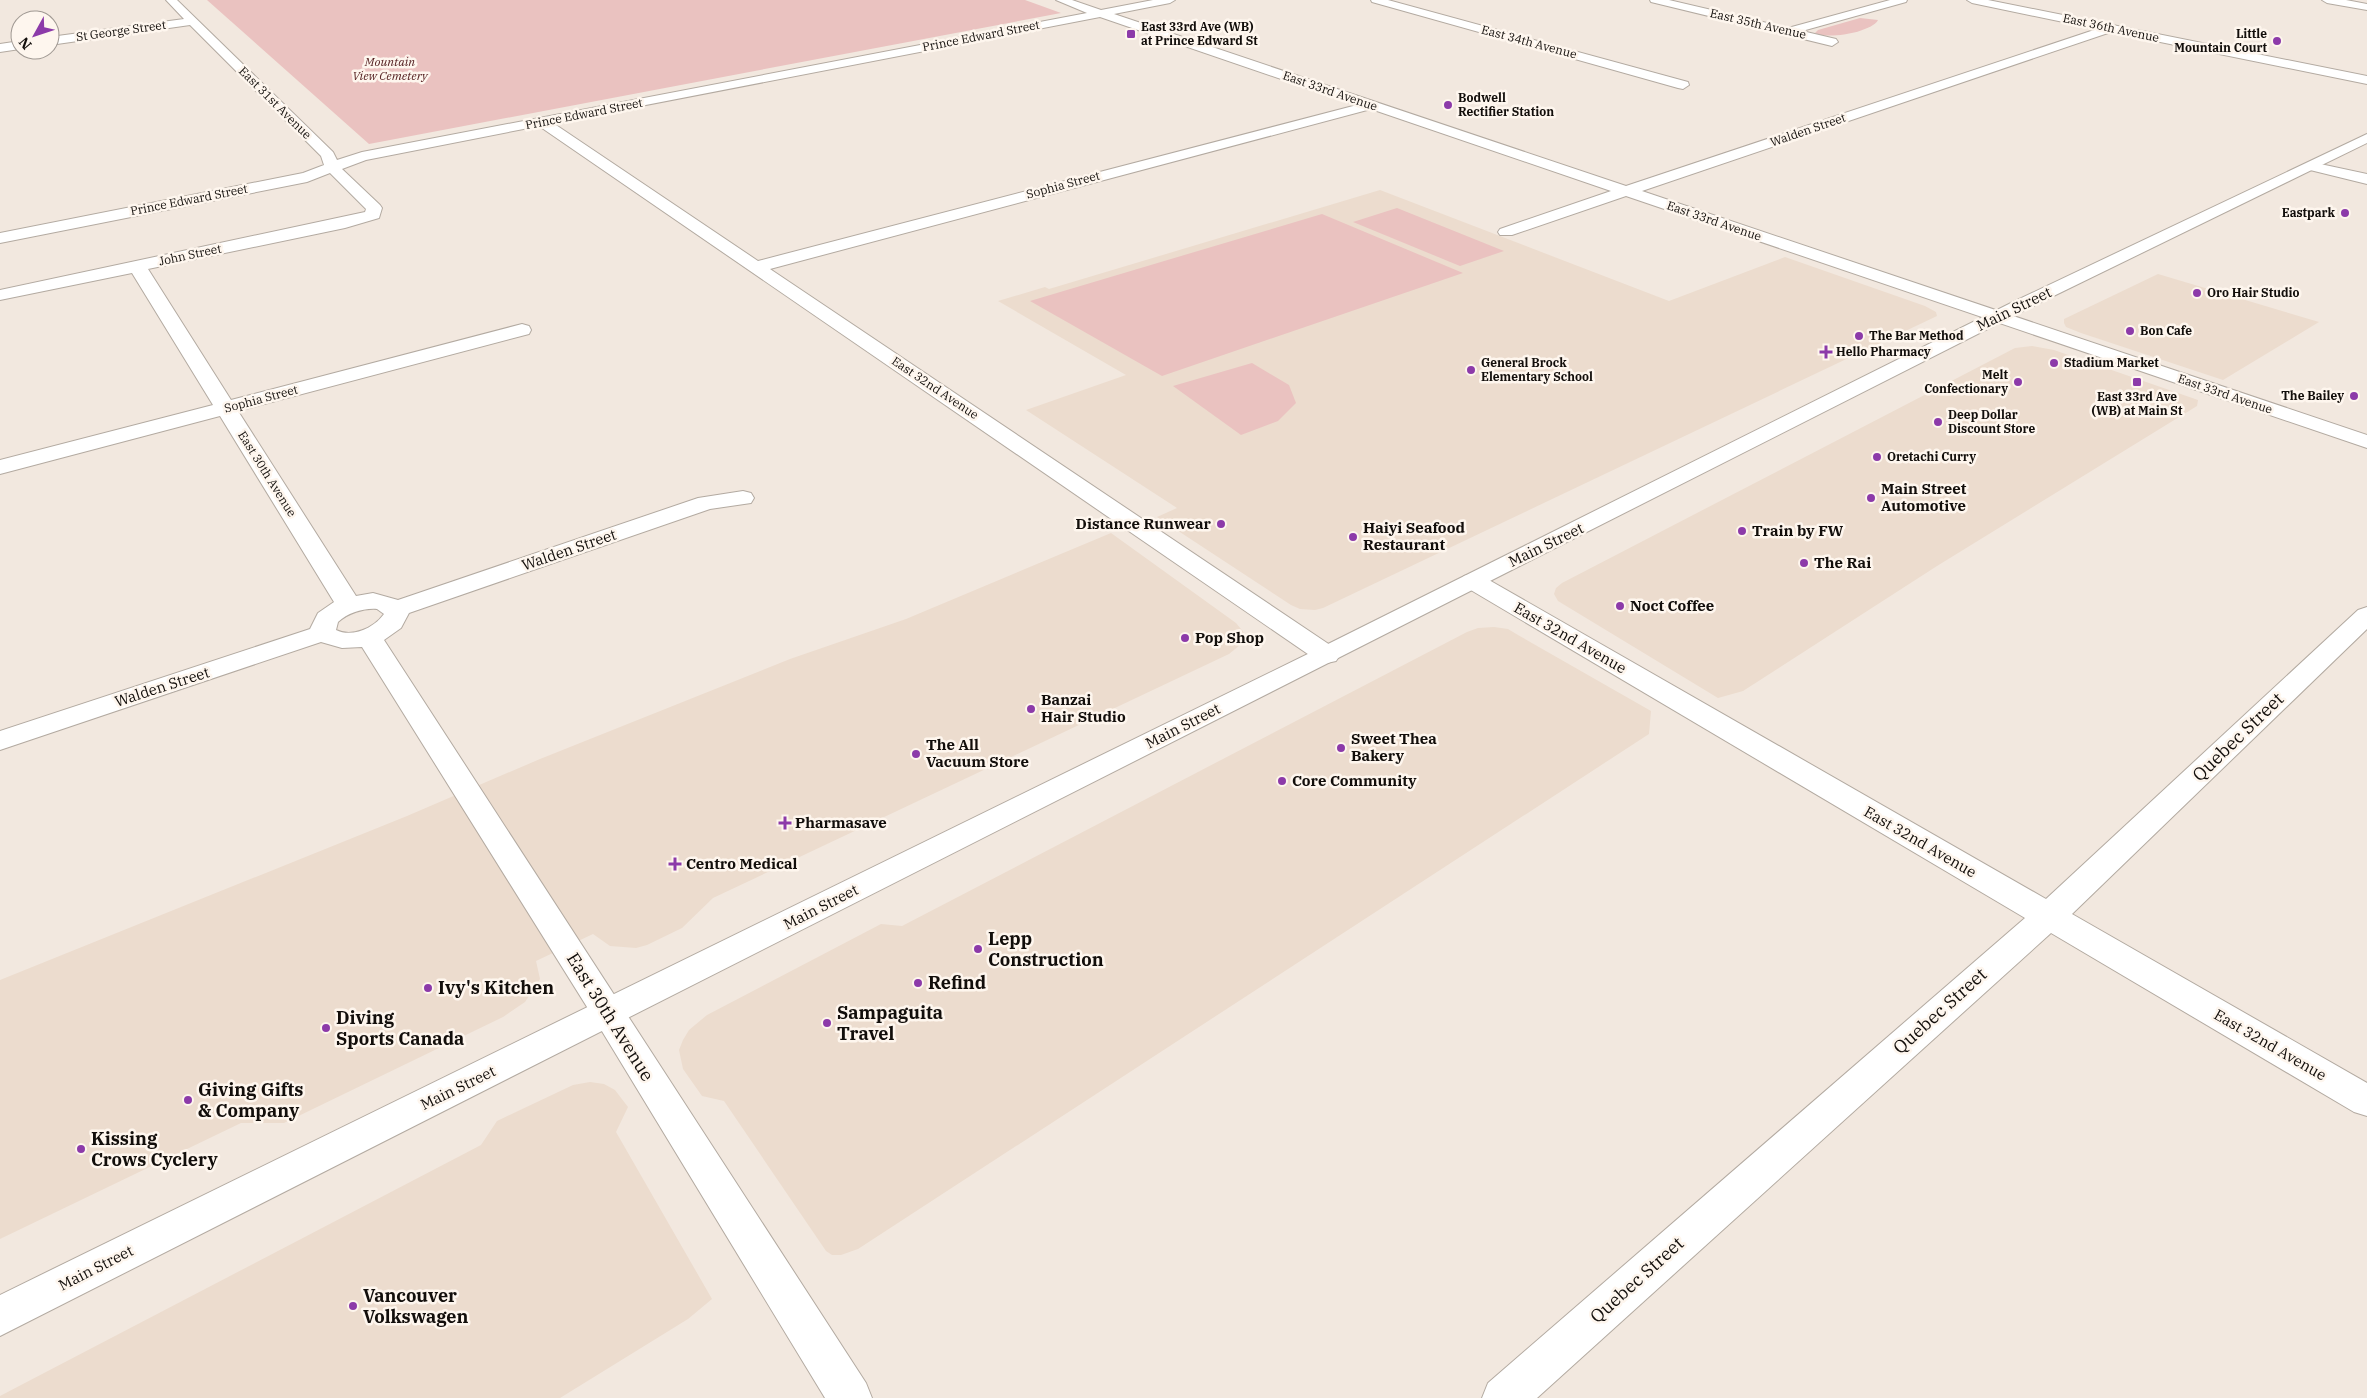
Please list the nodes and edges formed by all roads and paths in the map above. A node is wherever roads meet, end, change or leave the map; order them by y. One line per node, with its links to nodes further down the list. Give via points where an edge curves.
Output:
1 (171, 0): 11 (street, East 31st Avenue)
2 (1060, 0): 10 (street, East 33rd Avenue)
3 (1170, 0): 10 (street, Prince Edward Street)
4 (1376, 0): 17 (street, East 34th Avenue)
5 (1655, 0): 13 (street, East 35th Avenue)
6 (1902, 0): 13 (street)
7 (1972, 0): 12 (street, East 36th Avenue)
8 (2327, 0): 9 (street)
9 (2367, 7)
10 (1100, 14): 18 (street, East 33rd Avenue); 19 (street, Prince Edward Street)
11 (192, 20): 14 (street, St George Street); 22 (street, East 31st Avenue, via 328,155)
12 (2110, 28): 16 (street, East 36th Avenue); 24 (street, Walden Street)
13 (1789, 32): 15 (street, East 35th Avenue)
14 (60, 40)
15 (1832, 42)
16 (2367, 80)
17 (1683, 84)
18 (1371, 105): 24 (street, East 33rd Avenue); 29 (street, Sophia Street)
19 (542, 122): 22 (street, Prince Edward Street, via 362,156); 29 (street, East 32nd Avenue)
20 (2367, 138): 21 (street, Main Street)
21 (2311, 166): 23 (street); 31 (street, Main Street)
22 (332, 168): 25 (street, East 31st Avenue); 27 (street, Prince Edward Street, via 307,177)
23 (2367, 179)
24 (1627, 192): 26 (street, Walden Street); 31 (street, East 33rd Avenue)
25 (374, 208): 28 (street, John Street, via 373,215 345,223)
26 (1506, 232)
27 (0, 238)
28 (137, 266): 30 (street, John Street); 33 (street, East 30th Avenue)
29 (756, 267): 43 (street, East 32nd Avenue)
30 (0, 295)
31 (1997, 318): 34 (street, East 33rd Avenue); 37 (street, Main Street)
32 (522, 330): 33 (street, Sophia Street)
33 (226, 408): 35 (street, Sophia Street); 38 (street, East 30th Avenue)
34 (2367, 442)
35 (0, 467)
36 (743, 498): 39 (street, Walden Street, via 706,503)
37 (1473, 582): 43 (street, Main Street); 45 (street, East 32nd Avenue)
38 (349, 606): 39 (street, via 373,601 384,602); 41 (street, via 324,622)
39 (396, 609): 42 (street, via 397,614 388,626)
40 (2367, 614): 45 (street, Quebec Street)
41 (323, 634): 42 (street, via 346,641); 44 (street, Walden Street)
42 (368, 636): 46 (street, East 30th Avenue)
43 (1327, 655): 46 (street, Main Street)
44 (0, 741)
45 (2047, 916): 47 (street, East 32nd Avenue); 50 (street, Quebec Street)
46 (609, 1013): 48 (street, Main Street); 49 (street, East 30th Avenue)
47 (2367, 1101)
48 (0, 1316)
49 (850, 1398)
50 (1504, 1398)

